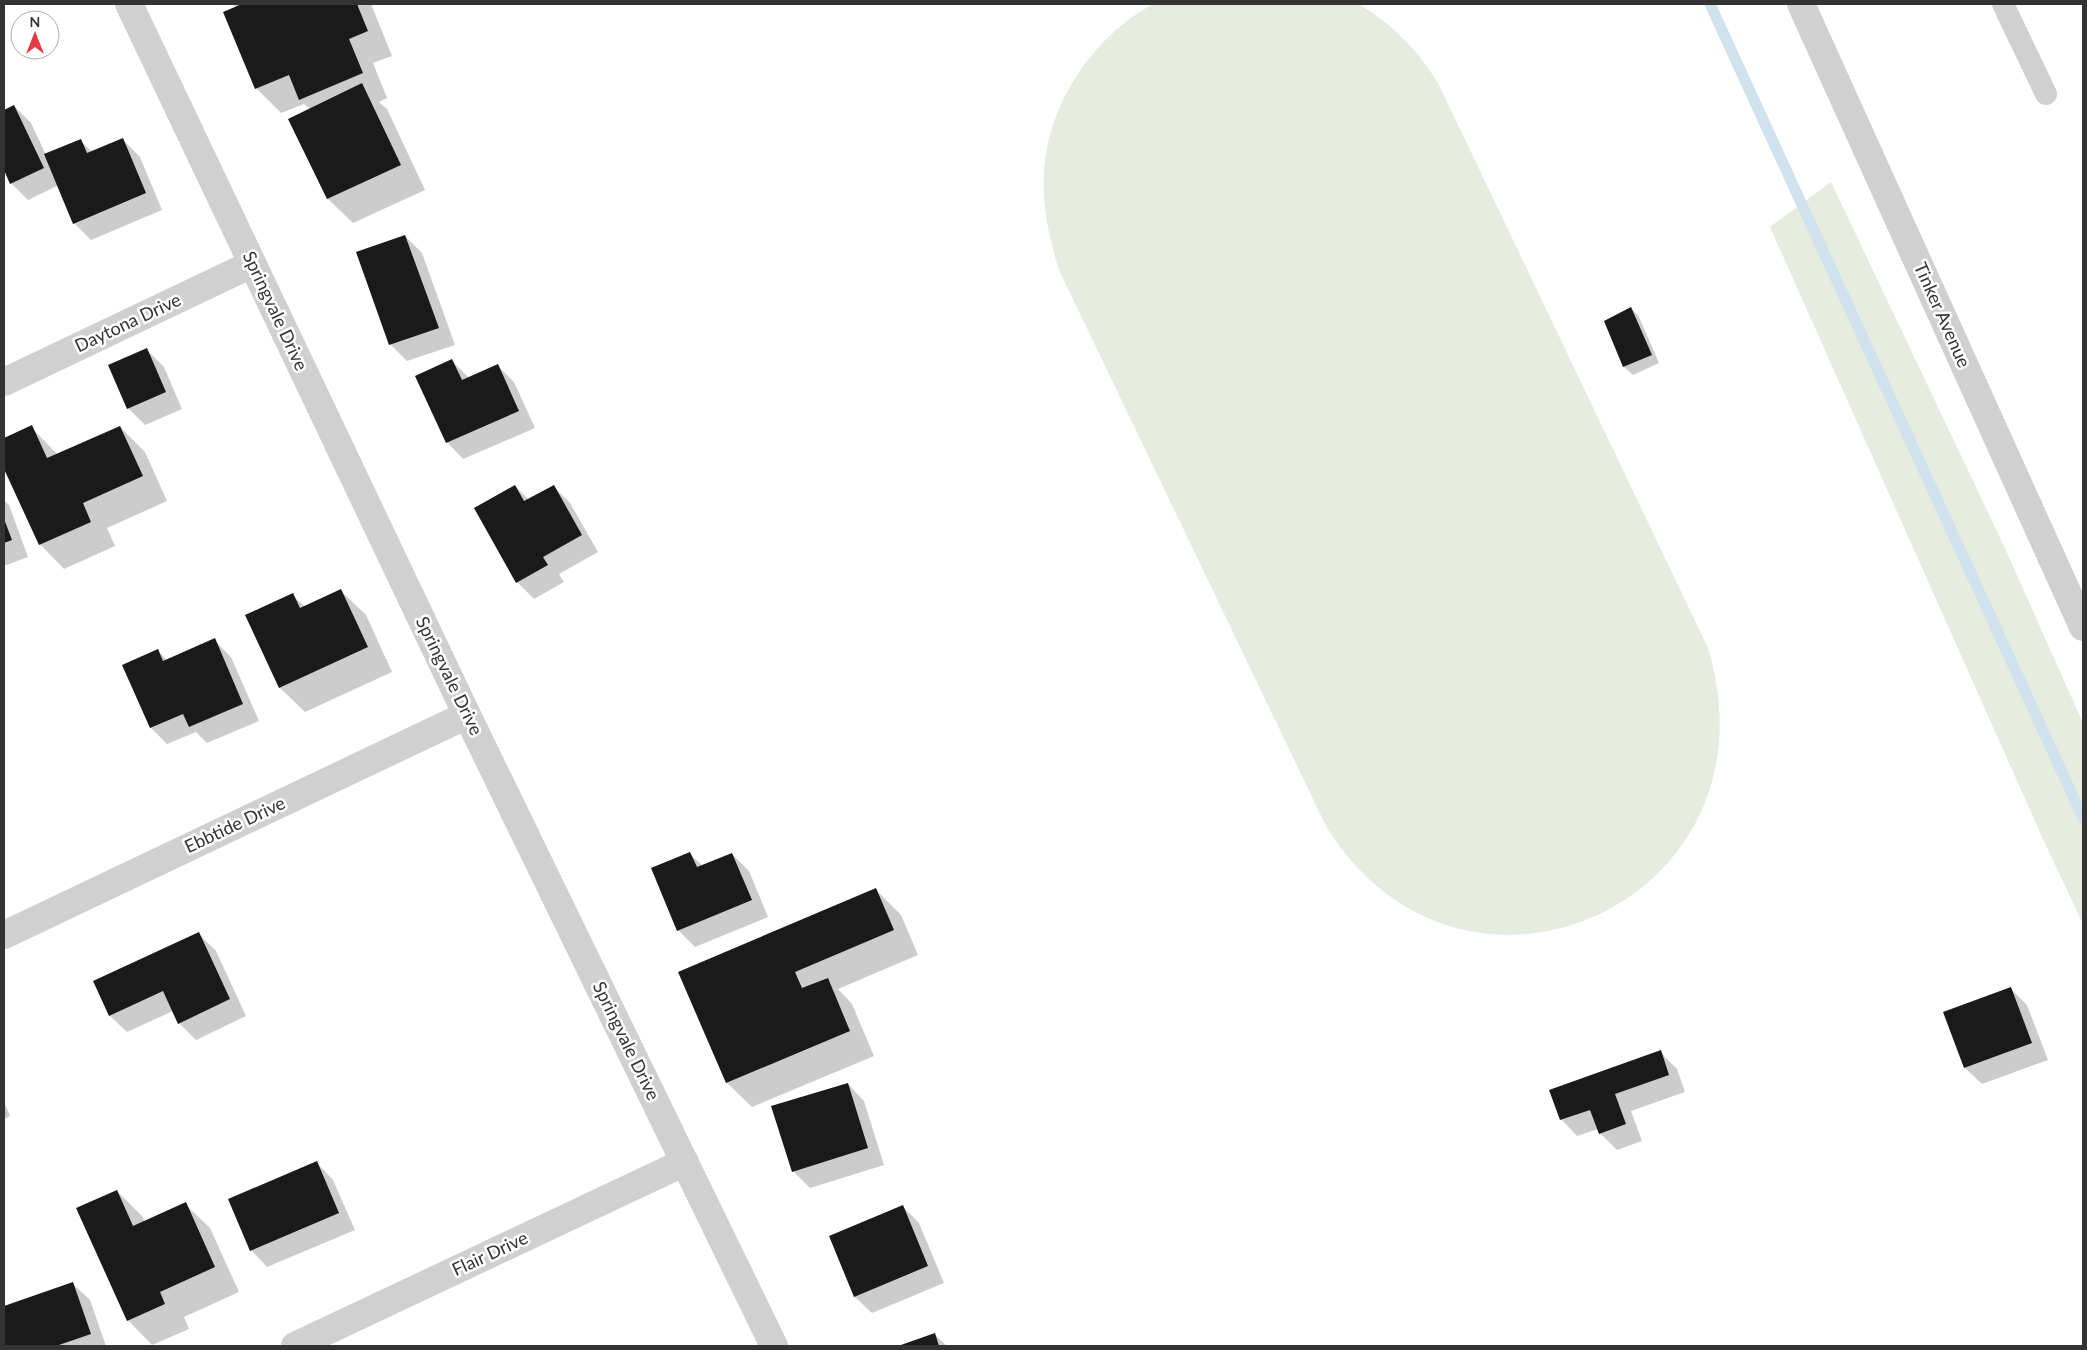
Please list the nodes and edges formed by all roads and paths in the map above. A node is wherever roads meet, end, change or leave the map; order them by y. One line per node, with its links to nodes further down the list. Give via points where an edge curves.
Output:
1 (129, 4): 5 (street, Springvale Drive)
2 (1801, 4): 7 (street, Tinker Avenue)
3 (2003, 4): 4 (lane)
4 (2046, 94)
5 (252, 264): 6 (street, Daytona Drive); 8 (street, Springvale Drive)
6 (4, 382)
7 (2083, 627)
8 (467, 715): 9 (street, Ebbtide Drive); 10 (street, Springvale Drive)
9 (4, 935)
10 (685, 1162): 11 (street, Flair Drive); 12 (street, Springvale Drive)
11 (295, 1346)
12 (774, 1346)

